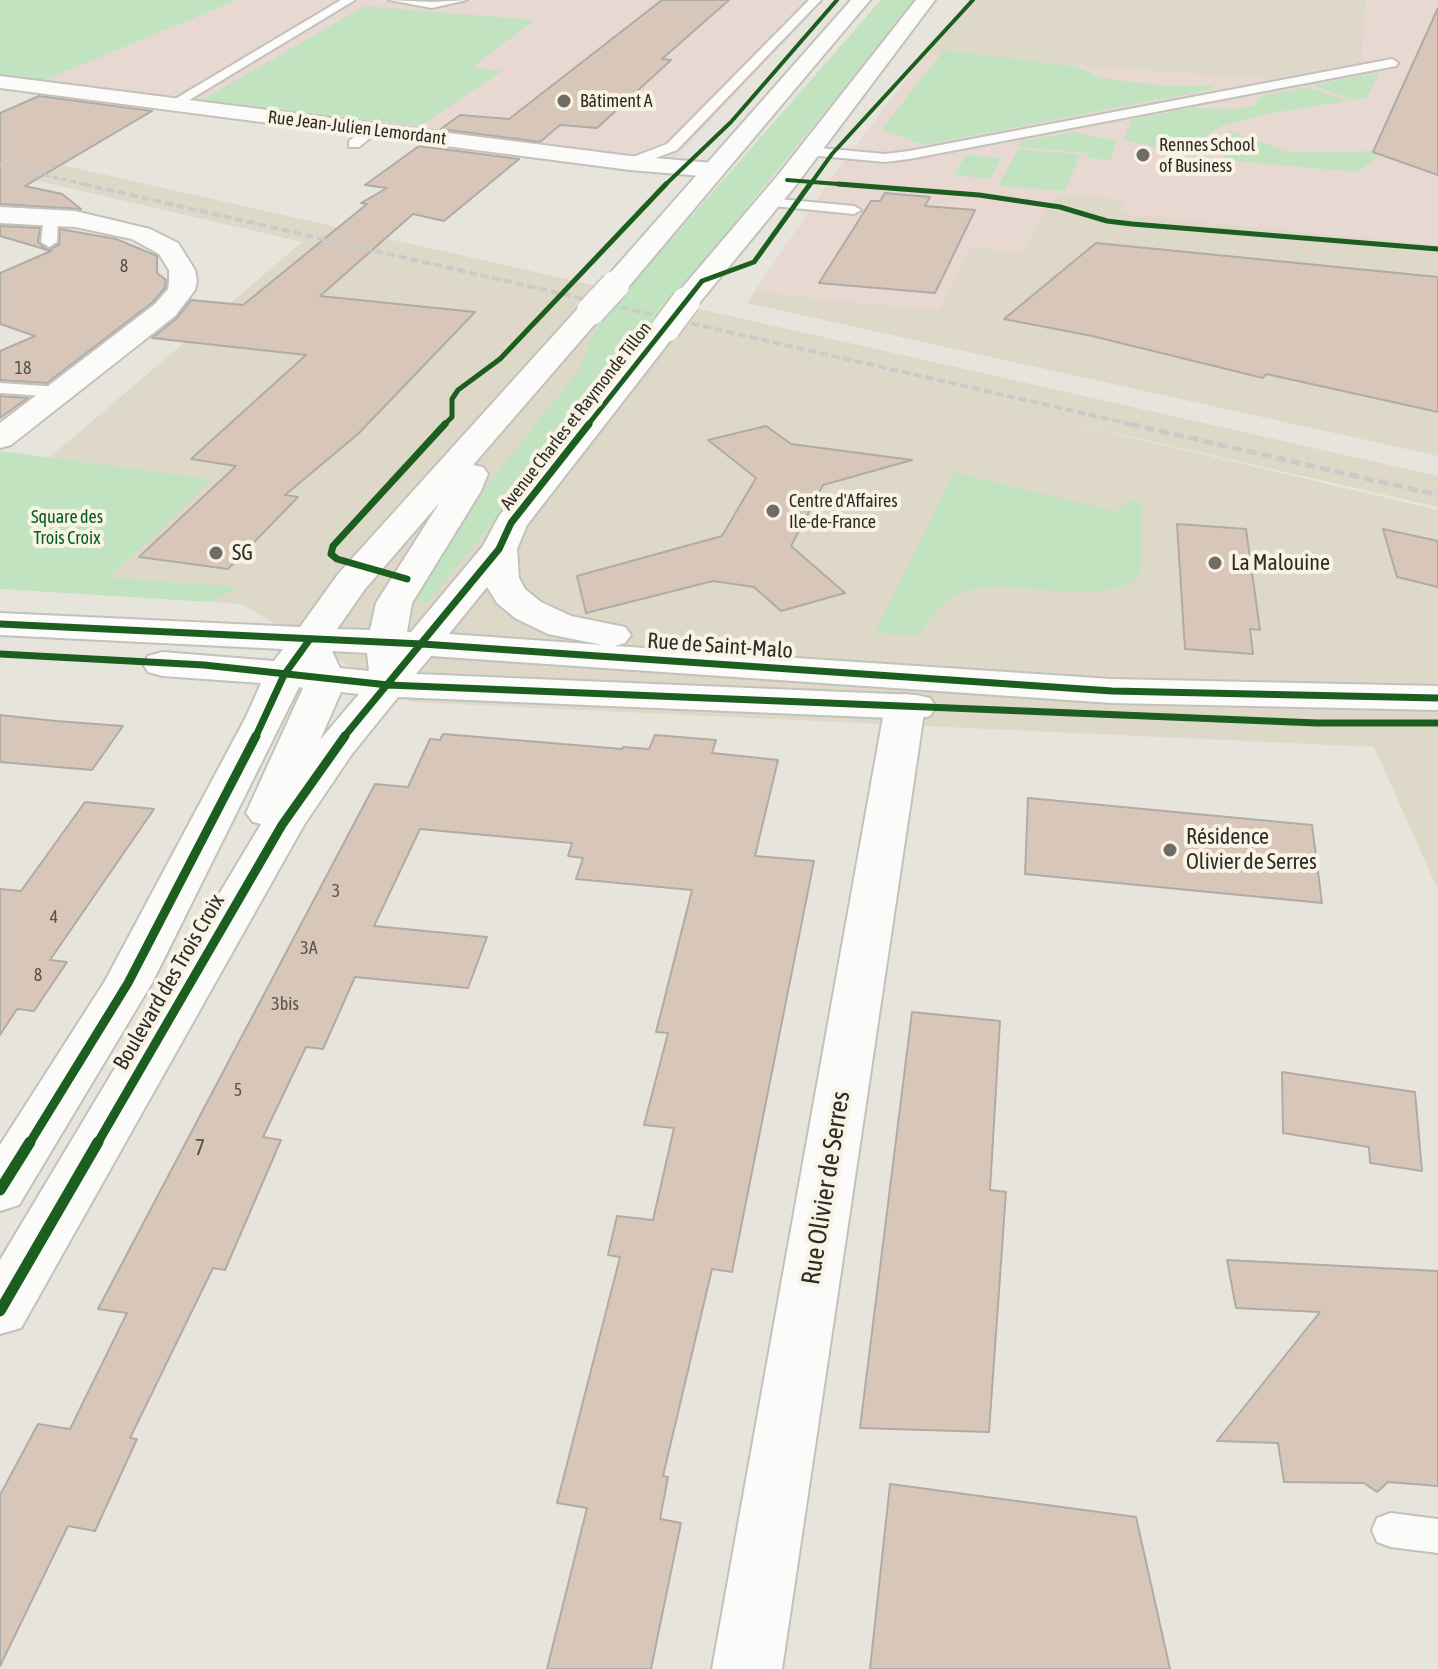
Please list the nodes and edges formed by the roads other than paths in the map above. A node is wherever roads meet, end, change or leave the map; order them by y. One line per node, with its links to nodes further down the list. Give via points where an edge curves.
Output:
1 (349, 0): 9 (lane)
2 (395, 0): 3 (lane, via 432,5)
3 (461, 0)
4 (815, 0): 13 (lane, via 672,147)
5 (861, 0): 14 (main road, Avenue Charles et Raymonde Tillon)
6 (926, 0): 12 (main road, Avenue Charles et Raymonde Tillon)
7 (1392, 63): 12 (lane, via 909,155)
8 (0, 82): 9 (main road, Rue Jean-Julien Lemordant)
9 (171, 105): 10 (main road, Rue Jean-Julien Lemordant)
10 (382, 131): 11 (lane); 13 (main road, Rue Jean-Julien Lemordant)
11 (354, 144)
12 (809, 151): 15 (main road, Avenue Charles et Raymonde Tillon)
13 (630, 163): 14 (main road, Rue Jean-Julien Lemordant)
14 (714, 170): 20 (main road, Avenue Charles et Raymonde Tillon, bridge)
15 (768, 202): 16 (lane); 22 (main road, Avenue Charles et Raymonde Tillon, bridge, via 511,523)
16 (854, 210)
17 (0, 215): 19 (main road, via 50,229 103,223 141,234 169,249 182,270 181,290 165,310)
18 (0, 388): 19 (lane)
19 (60, 392): 21 (main road)
20 (495, 419): 24 (main road, Avenue Charles et Raymonde Tillon, via 464,491 394,603); 27 (main road, Avenue Charles et Raymonde Tillon, via 352,581)
21 (0, 438)
22 (499, 549): 24 (main road, Avenue Charles et Raymonde Tillon); 26 (main road, Rue de Saint-Malo, via 501,578 510,595 528,610 578,631 639,638)
23 (0, 624): 27 (main road, Rue de Saint-Malo)
24 (404, 643): 26 (main road, Rue de Saint-Malo); 27 (main road, Rue de Saint-Malo); 28 (main road, Avenue Charles et Raymonde Tillon)
25 (0, 654): 27 (main road, Rue de Saint-Malo)
26 (680, 661): 29 (main road, Rue de Saint-Malo, via 1112,691)
27 (306, 665): 28 (main road, Rue de Saint-Malo); 32 (main road, Boulevard des Trois Croix, via 287,766); 33 (main road, Boulevard des Trois Croix, via 266,717 128,983)
28 (388, 685): 30 (main road, Rue de Saint-Malo); 32 (main road, Boulevard des Trois Croix, via 290,813)
29 (1438, 698)
30 (905, 706): 31 (main road, Rue de Saint-Malo); 37 (main road, Rue Olivier de Serres)
31 (1438, 723)
32 (225, 922): 34 (main road, Boulevard des Trois Croix)
33 (0, 1190)
34 (0, 1311)
35 (1391, 1530): 36 (lane)
36 (1438, 1536)
37 (747, 1669)

